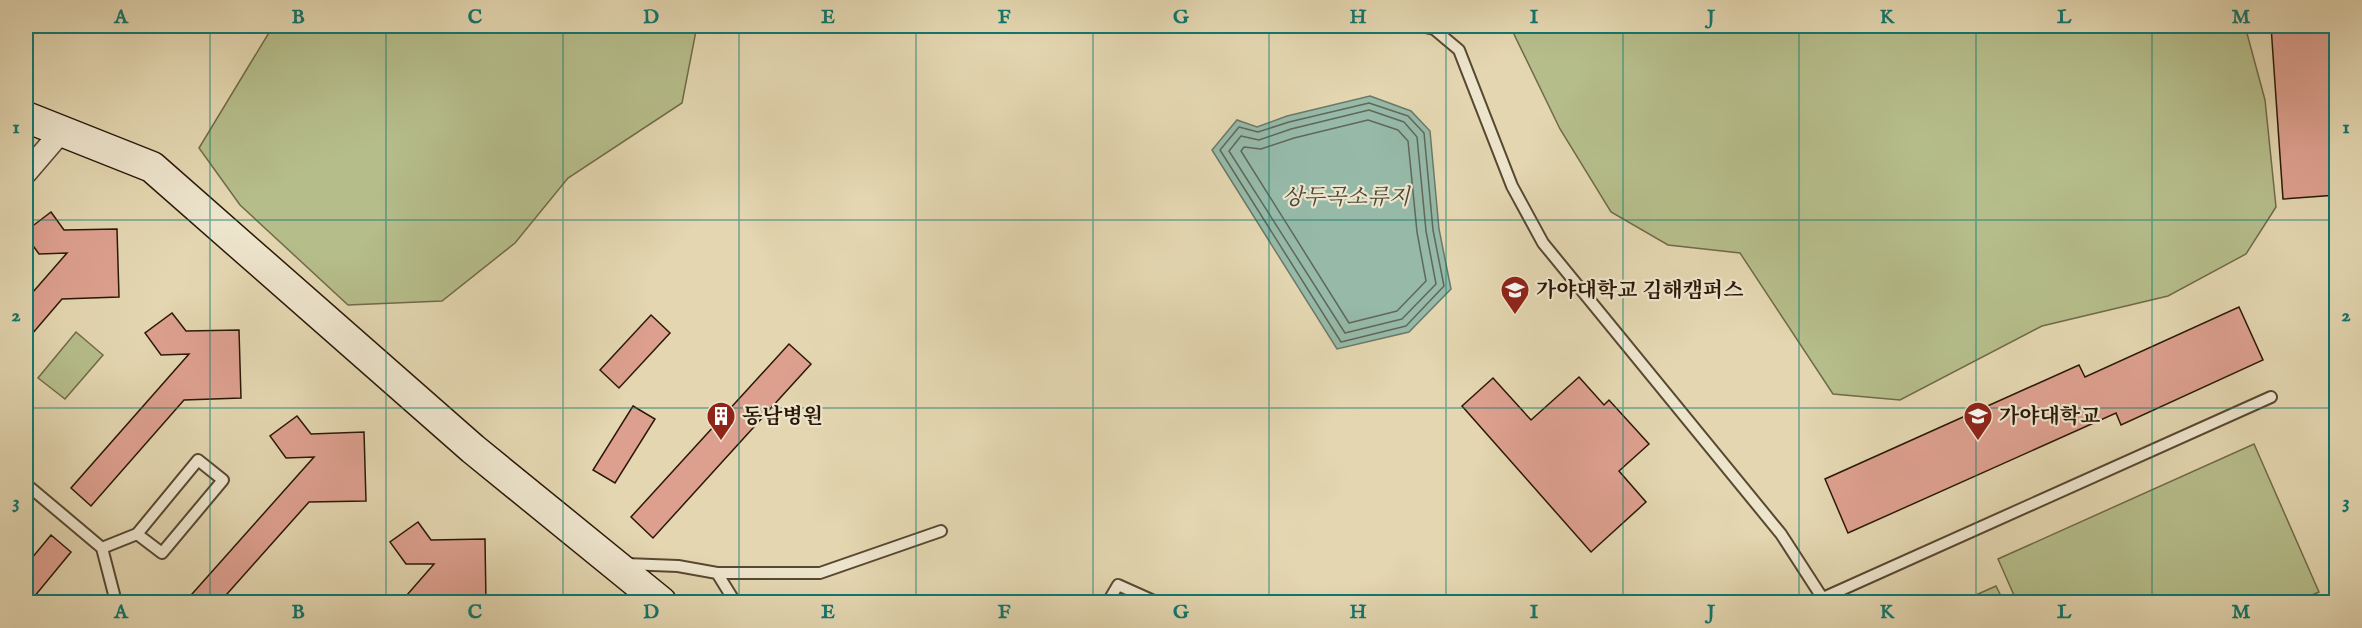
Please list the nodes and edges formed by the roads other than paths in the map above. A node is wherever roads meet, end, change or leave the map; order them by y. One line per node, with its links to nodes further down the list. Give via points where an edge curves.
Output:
1 (1422, 26): 12 (lane, via 1434,29 1459,50 1512,186 1543,243 1781,534)
2 (26, 117): 3 (street)
3 (62, 131): 4 (street); 10 (street, via 152,167 472,449)
4 (26, 173)
5 (2271, 397): 12 (lane)
6 (28, 489): 9 (lane)
7 (941, 531): 11 (lane, via 820,573)
8 (137, 534): 8 (lane, via 198,460 223,480 162,553); 9 (lane)
9 (102, 548): 13 (lane)
10 (613, 564): 11 (lane, via 678,566); 14 (street)
11 (717, 573): 15 (lane)
12 (1824, 600)
13 (116, 603)
14 (661, 603)
15 (735, 603)
16 (1108, 603): 17 (lane, via 1118,585)
17 (1156, 603)

